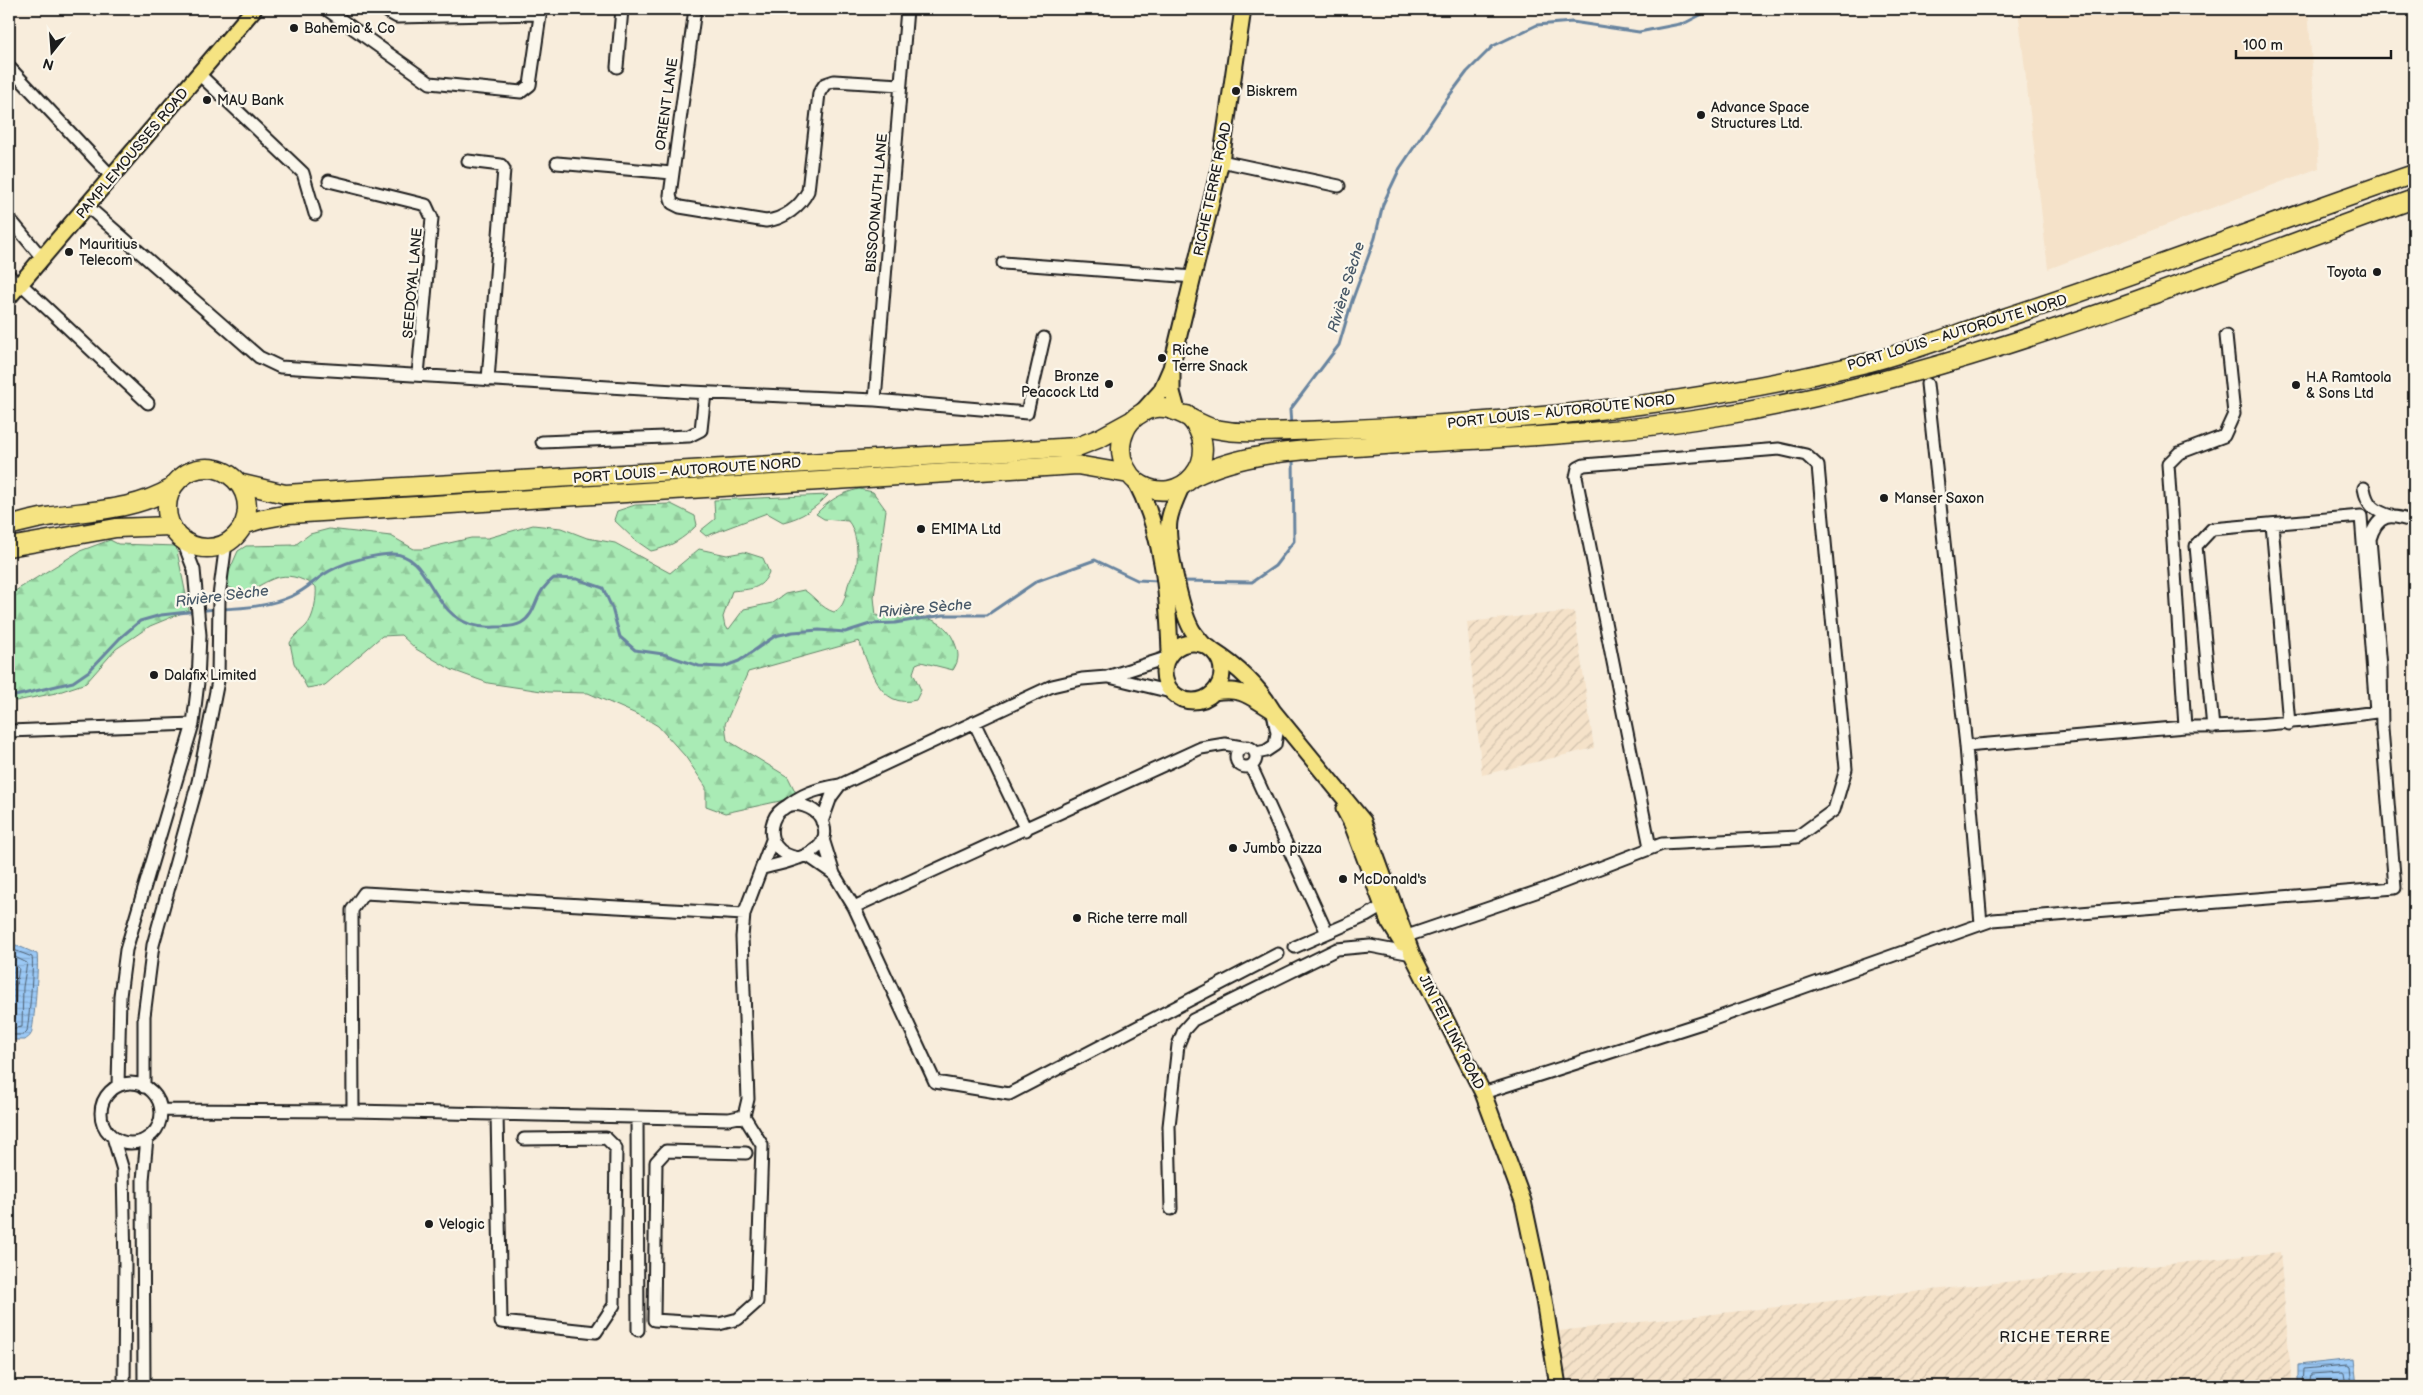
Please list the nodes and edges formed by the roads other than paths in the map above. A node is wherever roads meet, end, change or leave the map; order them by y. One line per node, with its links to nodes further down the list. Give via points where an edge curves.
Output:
1 (254, 9): 11 (main road, PAMPLEMOUSSES ROAD)
2 (326, 9): 8 (street, via 430,83 521,92 530,85)
3 (388, 9): 8 (street, via 397,18)
4 (622, 9): 10 (street)
5 (695, 9): 16 (street, ORIENT LANE)
6 (907, 9): 12 (street, BISSOONAUTH LANE)
7 (1242, 9): 14 (main road, RICHE TERRE ROAD)
8 (540, 11)
9 (9, 67): 18 (street)
10 (617, 67)
11 (199, 74): 18 (main road, PAMPLEMOUSSES ROAD); 23 (street, via 303,173)
12 (900, 85): 16 (street, ORIENT LANE, via 834,81 825,84 819,94 808,191 802,202 777,220 680,207 672,203 670,195); 37 (street, BISSOONAUTH LANE)
13 (468, 161): 34 (street, via 501,165 504,169)
14 (1221, 162): 20 (street); 28 (main road, RICHE TERRE ROAD)
15 (557, 163): 16 (street)
16 (672, 173)
17 (2414, 174): 39 (highway, PORT LOUIS – AUTOROUTE NORD, via 2067,298 1873,361 1760,386 1666,402 1429,424 1300,431 1242,433 1210,428)
18 (112, 177): 22 (main road, PAMPLEMOUSSES ROAD)
19 (329, 181): 33 (street, SEEDOYAL LANE, via 429,208 432,218)
20 (1339, 186)
21 (2414, 198): 43 (highway, PORT LOUIS – AUTOROUTE NORD, via 2001,348 1870,386 1712,418 1649,426 1548,436 1304,451 1236,459)
22 (87, 206): 25 (main road, PAMPLEMOUSSES ROAD); 33 (street, via 259,357 280,367)
23 (314, 214)
24 (9, 218): 25 (street)
25 (43, 259): 29 (main road, PAMPLEMOUSSES ROAD)
26 (1002, 263): 28 (street)
27 (9, 275): 29 (street)
28 (1194, 277): 32 (main road, RICHE TERRE ROAD)
29 (16, 290): 38 (street)
30 (2226, 336): 64 (street, via 2234,414 2224,436 2179,452 2168,464)
31 (1044, 338): 37 (street, via 1027,413)
32 (1171, 368): 39 (main road, via 1172,392); 40 (main road, via 1160,391)
33 (418, 375): 34 (street)
34 (488, 380): 36 (street)
35 (1927, 384): 68 (street)
36 (705, 393): 37 (street); 41 (street, via 701,430 689,436)
37 (875, 400)
38 (148, 402)
39 (1182, 413): 40 (highway, via 1155,408); 43 (highway, via 1201,434 1204,445 1200,468)
40 (1137, 416): 42 (highway, via 1124,432 1120,446 1122,461); 44 (highway, PORT LOUIS – AUTOROUTE NORD, via 1100,438 1077,447 285,494)
41 (542, 442)
42 (1132, 477): 43 (highway, via 1146,487 1158,490 1171,489); 50 (highway, PORT LOUIS – AUTOROUTE NORD, via 1077,465 289,514); 56 (main road, via 1147,503 1160,553 1170,617)
43 (1187, 481): 55 (main road, via 1172,507 1169,523 1173,565 1191,628)
44 (238, 482): 45 (highway, via 222,471 203,468 185,474); 50 (highway, via 247,506)
45 (172, 488): 51 (highway, via 140,503); 52 (highway, via 167,507)
46 (2364, 488): 47 (street, via 2370,507)
47 (2392, 516): 48 (street); 86 (street, via 2377,523 2370,539 2395,888 1993,920)
48 (2414, 522)
49 (2272, 524): 63 (street); 63 (street, via 2361,516 2376,712); 65 (street, via 2212,529 2196,546)
50 (243, 525): 53 (highway)
51 (9, 526)
52 (177, 533): 53 (highway, via 200,547 211,548); 54 (highway, via 116,528); 62 (street, via 194,570 200,635)
53 (226, 543): 93 (street, via 219,596 218,681 198,782 153,945 144,1016)
54 (9, 547)
55 (1208, 647): 56 (main road, via 1191,642 1180,645); 59 (main road, via 1219,658 1222,676); 60 (main road, via 1236,666 1262,692)
56 (1168, 655): 57 (street); 58 (main road, via 1163,671)
57 (1107, 677): 58 (street); 61 (street, via 1052,686)
58 (1171, 692): 59 (main road, via 1197,701)
59 (1214, 692): 60 (main road, via 1240,690)
60 (1273, 711): 70 (street, via 1277,733 1275,745 1266,751); 83 (main road, JIN FEI LINK ROAD, via 1357,821)
61 (974, 722): 73 (street); 76 (street)
62 (193, 724): 66 (street); 92 (street, via 126,950 120,996)
63 (2289, 724): 65 (street)
64 (2185, 727): 65 (street); 68 (street)
65 (2213, 728)
66 (9, 731)
67 (1212, 746): 69 (street); 71 (street); 76 (street, via 1181,757)
68 (1966, 746): 86 (street)
69 (1242, 747): 70 (street, via 1250,747); 71 (street)
70 (1256, 752): 72 (street, via 1256,760)
71 (1236, 759): 72 (street, via 1242,766)
72 (1251, 766): 87 (street)
73 (840, 784): 74 (street, via 798,796); 75 (street, via 831,797)
74 (783, 809): 75 (street, via 801,805 818,814); 78 (street, via 772,822)
75 (822, 822): 77 (street)
76 (1026, 830): 84 (street)
77 (823, 839): 80 (street, via 816,849); 82 (street)
78 (772, 840): 80 (street, via 780,852 789,857); 81 (street)
79 (1650, 847): 79 (street, via 1797,837 1834,810 1846,769 1818,466 1806,455 1779,449 1578,468 1576,478); 88 (street, via 1578,877)
80 (803, 857): 81 (street); 82 (street)
81 (763, 868): 85 (street)
82 (834, 874): 84 (street)
83 (1388, 903): 87 (street); 88 (main road, JIN FEI LINK ROAD); 91 (main road, via 1399,940)
84 (854, 907): 90 (street, via 935,1082 1009,1094)
85 (744, 914): 96 (street, via 364,893 352,910); 98 (street, via 748,1099)
86 (1981, 924): 94 (street, via 1711,1020)
87 (1327, 933): 89 (street)
88 (1407, 936): 91 (main road, JIN FEI LINK ROAD)
89 (1295, 947)
90 (1278, 954)
91 (1412, 954): 94 (main road, JIN FEI LINK ROAD); 104 (street, via 1370,946 1337,949 1193,1020 1184,1030 1178,1045 1169,1126)
92 (118, 1086): 93 (street); 100 (street, via 105,1098 102,1106 102,1124)
93 (144, 1086): 95 (street, via 156,1097)
94 (1483, 1093): 108 (main road, JIN FEI LINK ROAD, via 1523,1201)
95 (161, 1110): 96 (street); 101 (street, via 159,1123)
96 (353, 1111): 97 (street)
97 (497, 1114): 99 (street); 102 (street, via 501,1322 596,1332 614,1305 616,1148 606,1138)
98 (744, 1116): 99 (street, via 729,1119); 103 (street, via 762,1145 757,1302 738,1319 719,1324 654,1320 656,1162 666,1151)
99 (637, 1117): 105 (street)
100 (114, 1138): 101 (street, via 130,1143); 106 (street, via 123,1170)
101 (147, 1138): 107 (street, via 143,1180)
102 (524, 1139)
103 (746, 1153)
104 (1171, 1209)
105 (638, 1330)
106 (124, 1386)
107 (144, 1386)
108 (1558, 1386)

